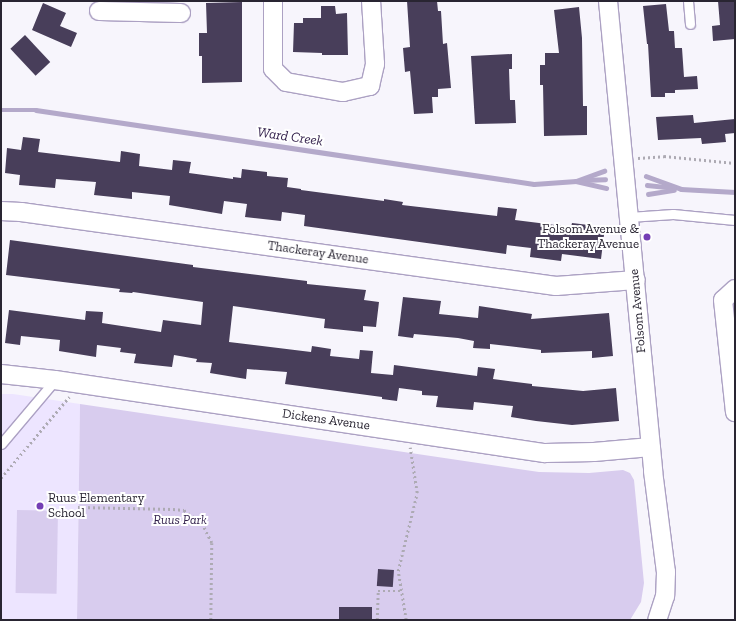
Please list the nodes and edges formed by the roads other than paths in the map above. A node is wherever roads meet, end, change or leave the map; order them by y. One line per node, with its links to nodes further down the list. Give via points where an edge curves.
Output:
1 (272, 1): 2 (street, via 273,69 286,82 343,92 370,86 375,64)
2 (371, 1)
3 (608, 1): 10 (street, Folsom Avenue)
4 (688, 1): 8 (lane)
5 (135, 6): 6 (street); 7 (street)
6 (99, 11)
7 (181, 13)
8 (690, 24)
9 (1, 211): 12 (street, Thackeray Avenue, via 556,286)
10 (629, 217): 11 (lane, via 673,214); 12 (street, Folsom Avenue)
11 (735, 220)
12 (636, 280): 19 (street, Folsom Avenue)
13 (729, 295): 16 (street)
14 (1, 374): 15 (street, Dickens Avenue)
15 (55, 380): 18 (lane); 19 (street, Dickens Avenue, via 545,453)
16 (735, 408): 17 (street)
17 (735, 412)
18 (1, 444)
19 (651, 447): 20 (street, Folsom Avenue, via 666,572 665,596)
20 (657, 620)

